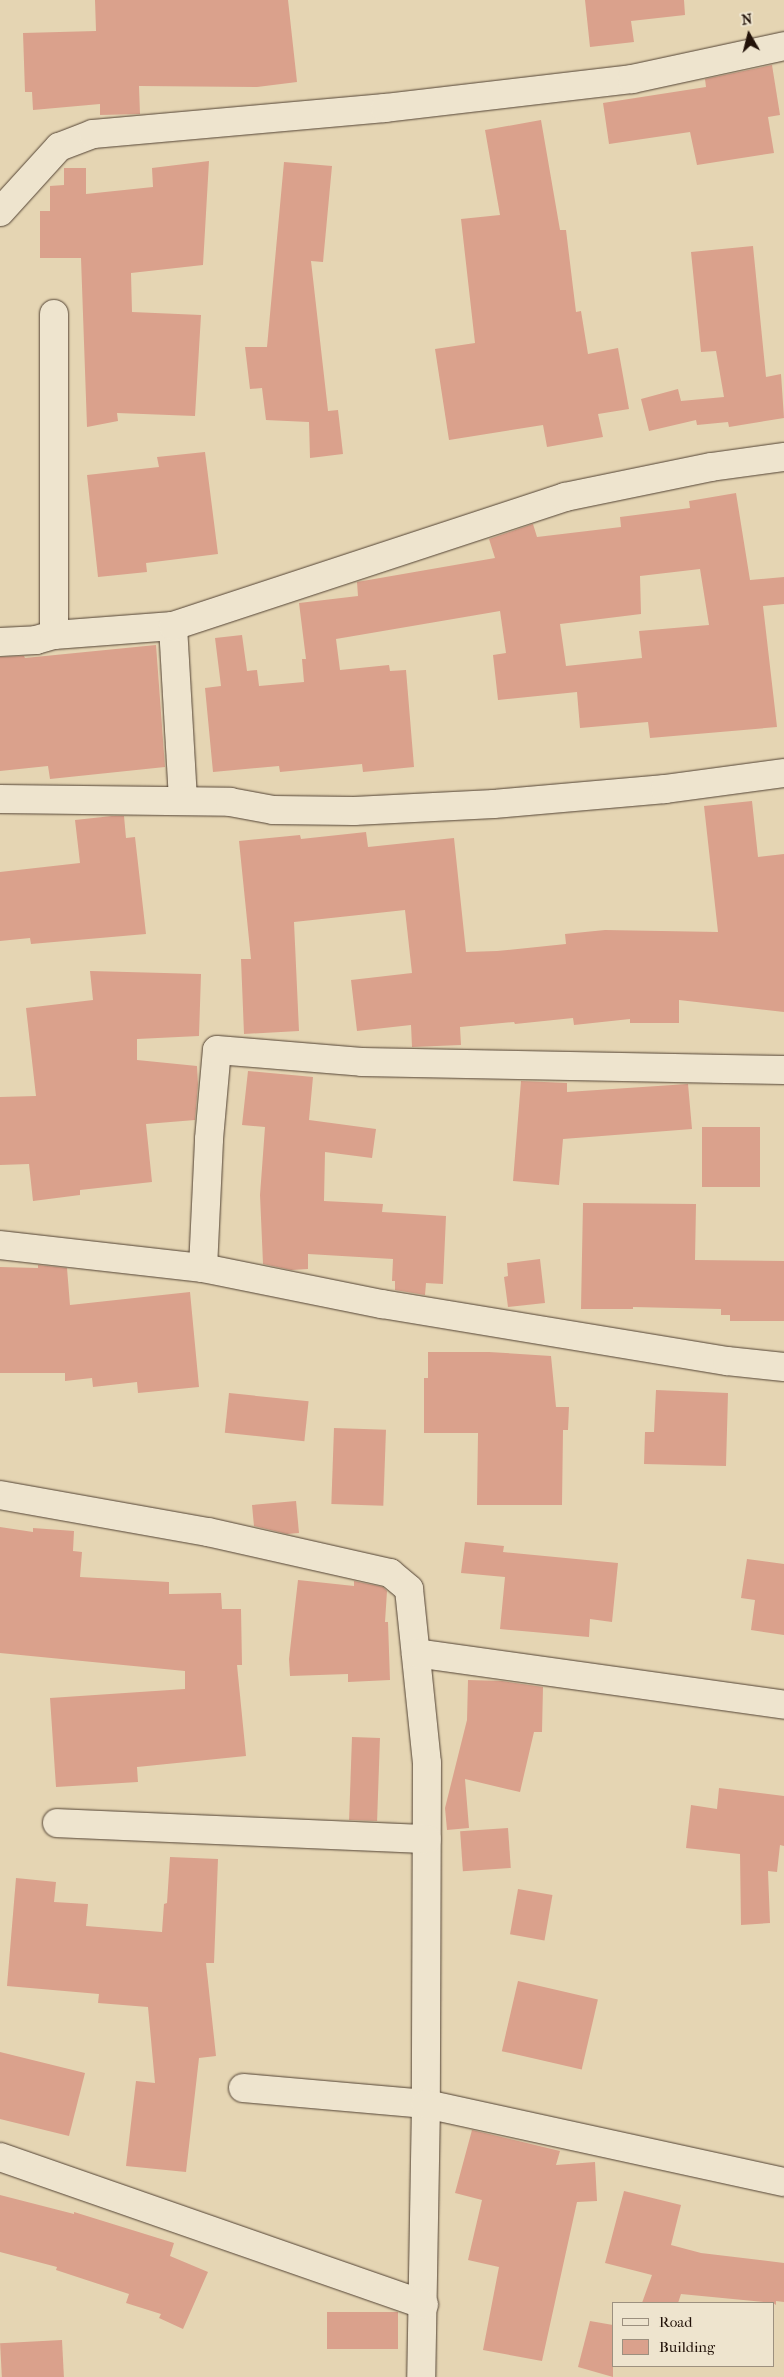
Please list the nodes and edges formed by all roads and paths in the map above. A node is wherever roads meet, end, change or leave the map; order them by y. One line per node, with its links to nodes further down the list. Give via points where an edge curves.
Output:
1 (784, 46): 2 (street, via 632,79 386,108 92,134 59,147)
2 (0, 212)
3 (54, 314): 6 (street)
4 (784, 457): 5 (street, via 711,467 565,498)
5 (173, 626): 6 (street); 10 (street)
6 (54, 635): 7 (street, via 36,640)
7 (0, 642)
8 (784, 773): 10 (street, via 666,789 494,804 354,811 273,810 230,802)
9 (0, 799): 10 (street)
10 (183, 801)
11 (784, 1070): 13 (street, via 362,1062 216,1050)
12 (0, 1245): 13 (street)
13 (203, 1268): 14 (street, via 382,1304 727,1361)
14 (784, 1367)
15 (0, 1495): 16 (street, via 208,1532 390,1573 409,1589)
16 (416, 1653): 17 (street); 19 (street, via 427,1762)
17 (784, 1705)
18 (57, 1823): 19 (street)
19 (427, 1839): 21 (street)
20 (243, 2088): 21 (street)
21 (426, 2104): 23 (street); 24 (street)
22 (0, 2158): 24 (street)
23 (784, 2182)
24 (424, 2305): 25 (street)
25 (421, 2377)

